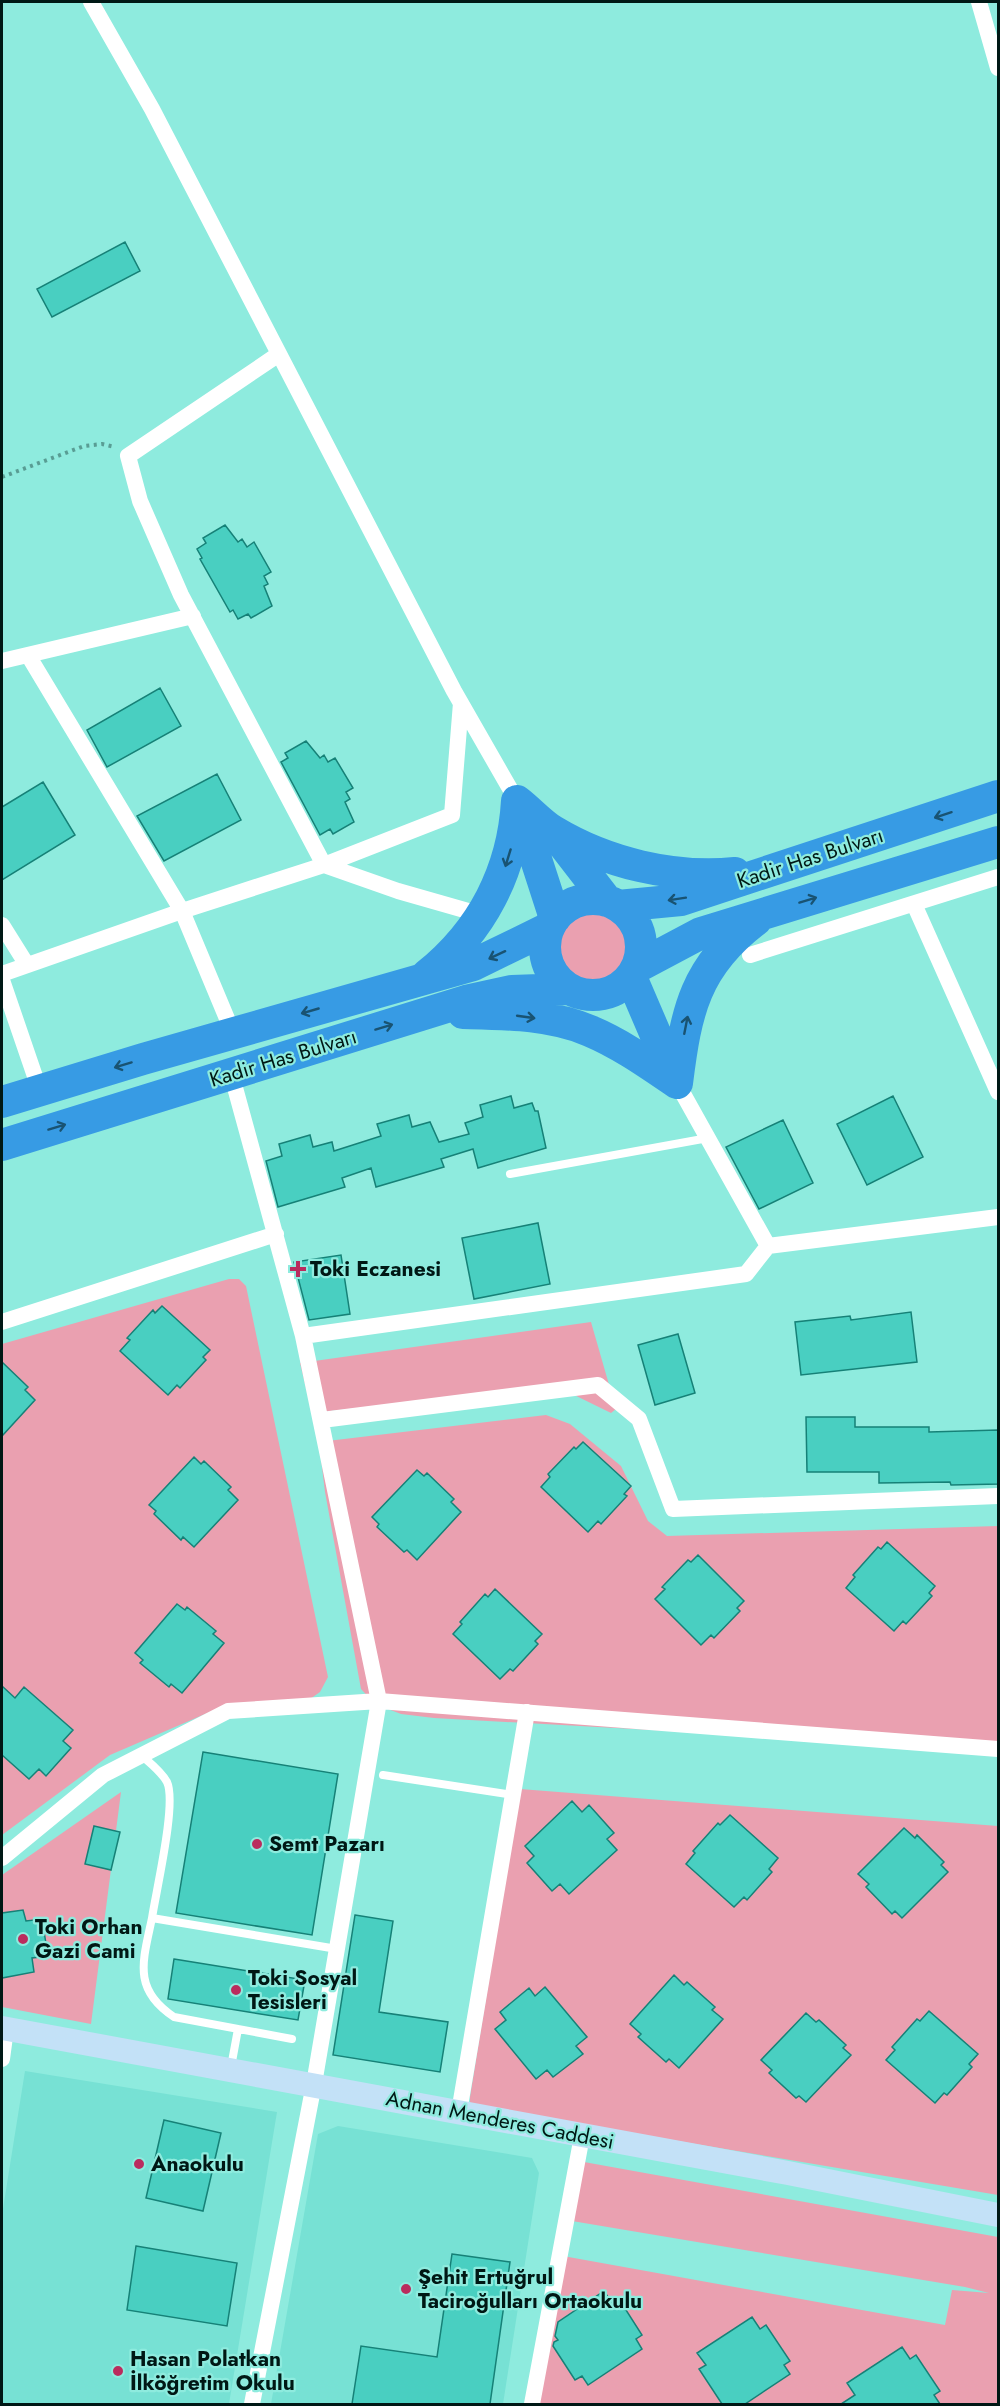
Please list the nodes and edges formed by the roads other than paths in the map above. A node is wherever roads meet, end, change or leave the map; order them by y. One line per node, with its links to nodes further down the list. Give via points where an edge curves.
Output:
1 (90, 2): 4 (street, via 152,110)
2 (979, 2): 3 (street)
3 (999, 68)
4 (279, 354): 5 (street, via 128,456 158,545); 8 (street)
5 (193, 616): 6 (street); 13 (street)
6 (27, 655): 7 (street); 20 (street)
7 (2, 661)
8 (461, 704): 10 (street); 13 (street, via 452,815)
9 (999, 796): 14 (highway, Kadir Has Bulvarı, one-way to 14)
10 (517, 801): 11 (highway); 21 (highway, one-way to 21, via 507,862); 22 (highway)
11 (552, 830): 14 (highway, via 608,857 653,869 730,874); 17 (highway)
12 (999, 842): 16 (highway, Kadir Has Bulvarı)
13 (324, 864): 20 (street); 21 (street)
14 (783, 867): 17 (highway, Kadir Has Bulvarı, one-way to 17, via 681,900)
15 (999, 877): 16 (street)
16 (926, 882): 18 (street); 19 (highway, Kadir Has Bulvarı, one-way to 16)
17 (612, 903): 22 (highway, via 596,899 573,903); 26 (highway, via 627,913 639,933 641,956)
18 (914, 904): 24 (street); 36 (street)
19 (773, 910): 26 (highway, Kadir Has Bulvarı, via 700,933); 34 (highway, one-way to 19, via 690,1008 700,983 726,946)
20 (182, 911): 25 (street); 32 (street)
21 (482, 915): 29 (highway, via 460,945)
22 (552, 923): 29 (highway, Kadir Has Bulvarı, one-way to 29, via 493,957); 30 (highway, via 545,939 547,962 552,973)
23 (2, 925): 25 (street)
24 (750, 955)
25 (27, 965): 27 (street)
26 (634, 972): 30 (highway, via 613,992); 34 (highway)
27 (2, 974)
28 (2, 980): 35 (street)
29 (421, 980): 32 (highway, Kadir Has Bulvarı, one-way to 32)
30 (579, 993): 31 (highway, Kadir Has Bulvarı, via 540,989 489,995); 34 (highway)
31 (426, 1014): 33 (highway, Kadir Has Bulvarı, one-way to 31); 34 (highway, one-way to 34, via 504,1014 572,1024 608,1040)
32 (233, 1033): 35 (highway, Kadir Has Bulvarı, one-way to 35)
33 (231, 1073): 39 (highway, Kadir Has Bulvarı, one-way to 33); 42 (street)
34 (677, 1083): 38 (street)
35 (40, 1091): 37 (highway, Kadir Has Bulvarı)
36 (999, 1092)
37 (2, 1102)
38 (708, 1138): 40 (lane); 43 (street)
39 (2, 1144)
40 (510, 1174)
41 (999, 1217): 43 (street)
42 (276, 1234): 44 (street); 45 (street)
43 (768, 1246): 45 (street, via 746,1274)
44 (2, 1322)
45 (303, 1336): 46 (street)
46 (322, 1420): 47 (street, via 598,1385 639,1419 673,1509); 48 (street)
47 (999, 1496)
48 (379, 1701): 49 (street); 51 (street, via 228,1711); 56 (street)
49 (528, 1712): 50 (street); 53 (street)
50 (999, 1749)
51 (141, 1755): 54 (street, via 103,1775); 55 (lane, via 167,1782 171,1802)
52 (383, 1775): 53 (lane)
53 (513, 1795): 63 (street)
54 (2, 1858)
55 (152, 1918): 56 (lane); 58 (lane, via 141,1968 155,2001 174,2017)
56 (337, 1949): 62 (street)
57 (4, 2029): 60 (street); 61 (street, Adnan Menderes Caddesi)
58 (238, 2029): 59 (lane); 61 (lane)
59 (292, 2039)
60 (2, 2059)
61 (231, 2070): 62 (street, Adnan Menderes Caddesi)
62 (314, 2085): 63 (street, Adnan Menderes Caddesi); 66 (street)
63 (459, 2112): 64 (street, Adnan Menderes Caddesi)
64 (582, 2136): 65 (street, Adnan Menderes Caddesi); 67 (street)
65 (999, 2215)
66 (252, 2404)
67 (532, 2404)

